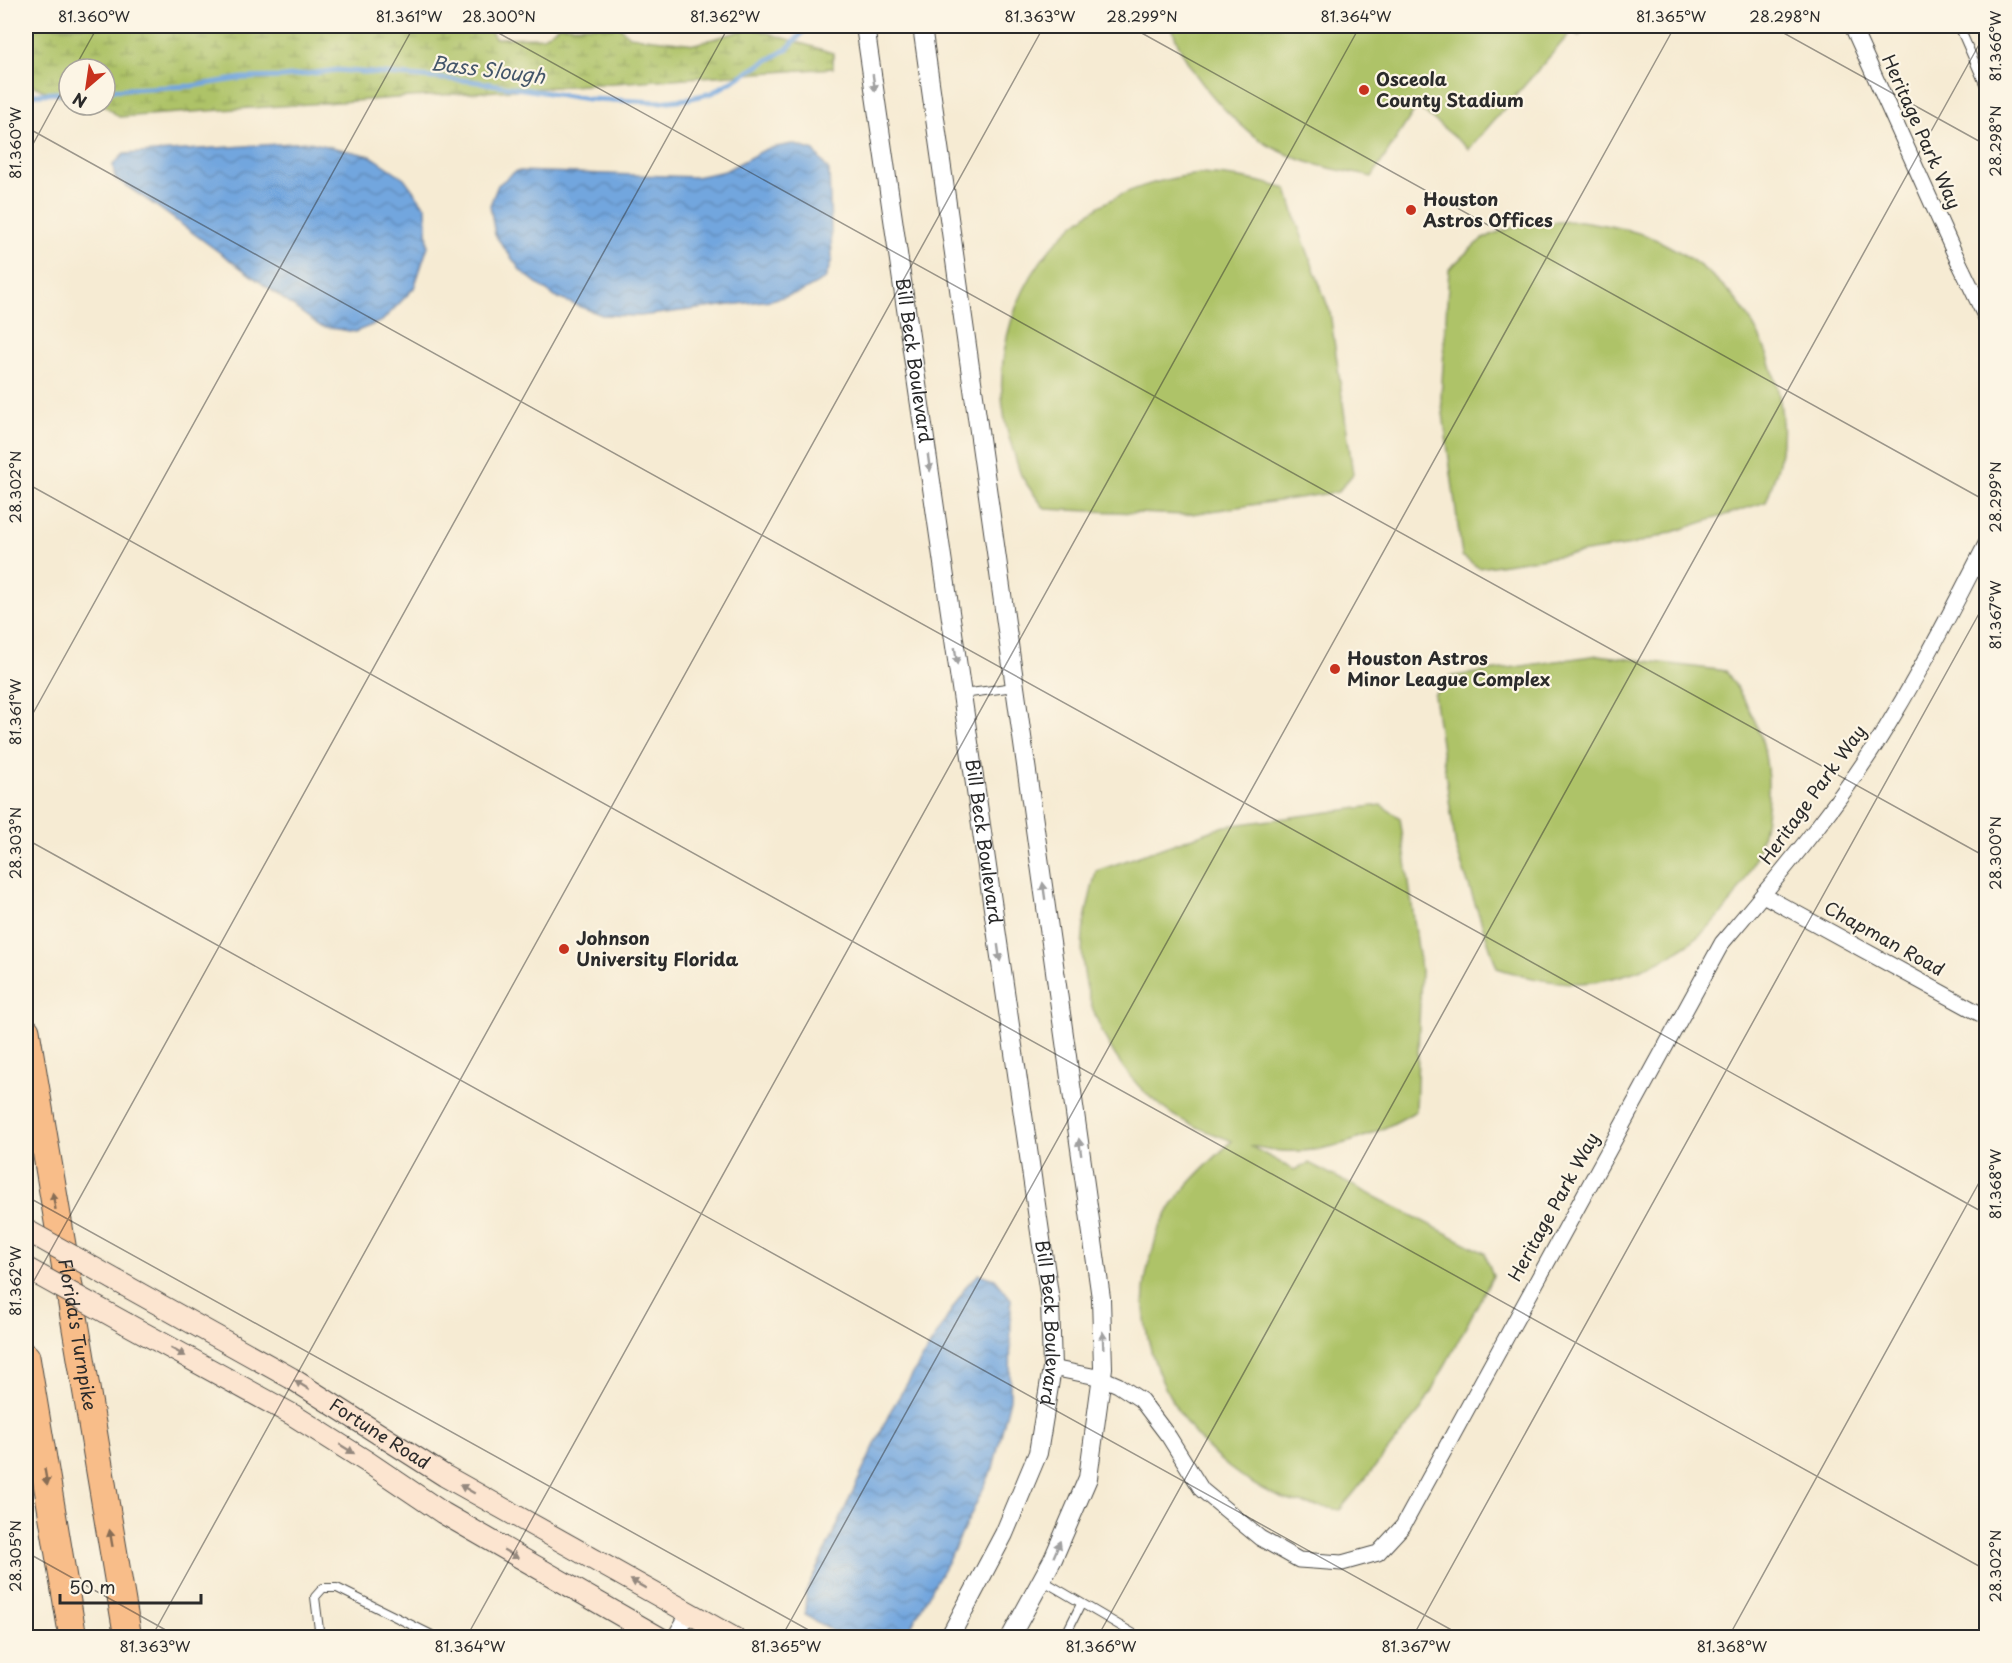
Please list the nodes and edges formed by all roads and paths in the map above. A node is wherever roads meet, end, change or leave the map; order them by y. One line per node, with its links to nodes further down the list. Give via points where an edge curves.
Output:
1 (865, 26): 10 (street, Bill Beck Boulevard, one-way to 10)
2 (922, 26): 9 (street)
3 (1852, 26): 6 (street, Heritage Park Way)
4 (1959, 26): 5 (lane)
5 (1986, 88)
6 (1986, 318)
7 (1986, 544): 8 (street, Heritage Park Way)
8 (1982, 560): 11 (street, Heritage Park Way, via 1895,715 1845,789)
9 (1015, 687): 10 (lane); 18 (street, one-way to 9, via 1101,1298)
10 (962, 694): 17 (street, Bill Beck Boulevard, one-way to 17, via 1050,1302)
11 (1763, 895): 12 (street, Chapman Road); 18 (street, Heritage Park Way, via 1722,944 1402,1526 1378,1553 1342,1563 1299,1560 1260,1538 1202,1490 1141,1400)
12 (1986, 1017)
13 (26, 1031): 24 (highway, Florida's Turnpike, one-way to 13)
14 (26, 1230): 21 (main road, Fortune Road, one-way to 14, bridge, via 445,1476 291,1378)
15 (26, 1268): 28 (main road, Fortune Road, one-way to 28, bridge, via 293,1415 443,1513)
16 (26, 1358): 23 (highway, one-way to 23)
17 (1052, 1368): 18 (street, Heritage Park Way); 31 (street, Bill Beck Boulevard, via 1038,1453 1004,1534)
18 (1102, 1378): 19 (street, one-way to 18, via 1088,1478)
19 (1042, 1580): 20 (lane); 32 (street)
20 (1082, 1604): 33 (lane); 34 (lane)
21 (689, 1613): 29 (street); 30 (main road, Fortune Road)
22 (414, 1626): 25 (lane, via 337,1588 323,1588 315,1598); 26 (lane); 27 (lane)
23 (73, 1638)
24 (128, 1638)
25 (320, 1638)
26 (415, 1638)
27 (438, 1638)
28 (660, 1638)
29 (674, 1638)
30 (734, 1638)
31 (949, 1638)
32 (1010, 1638)
33 (1064, 1638)
34 (1141, 1638)

